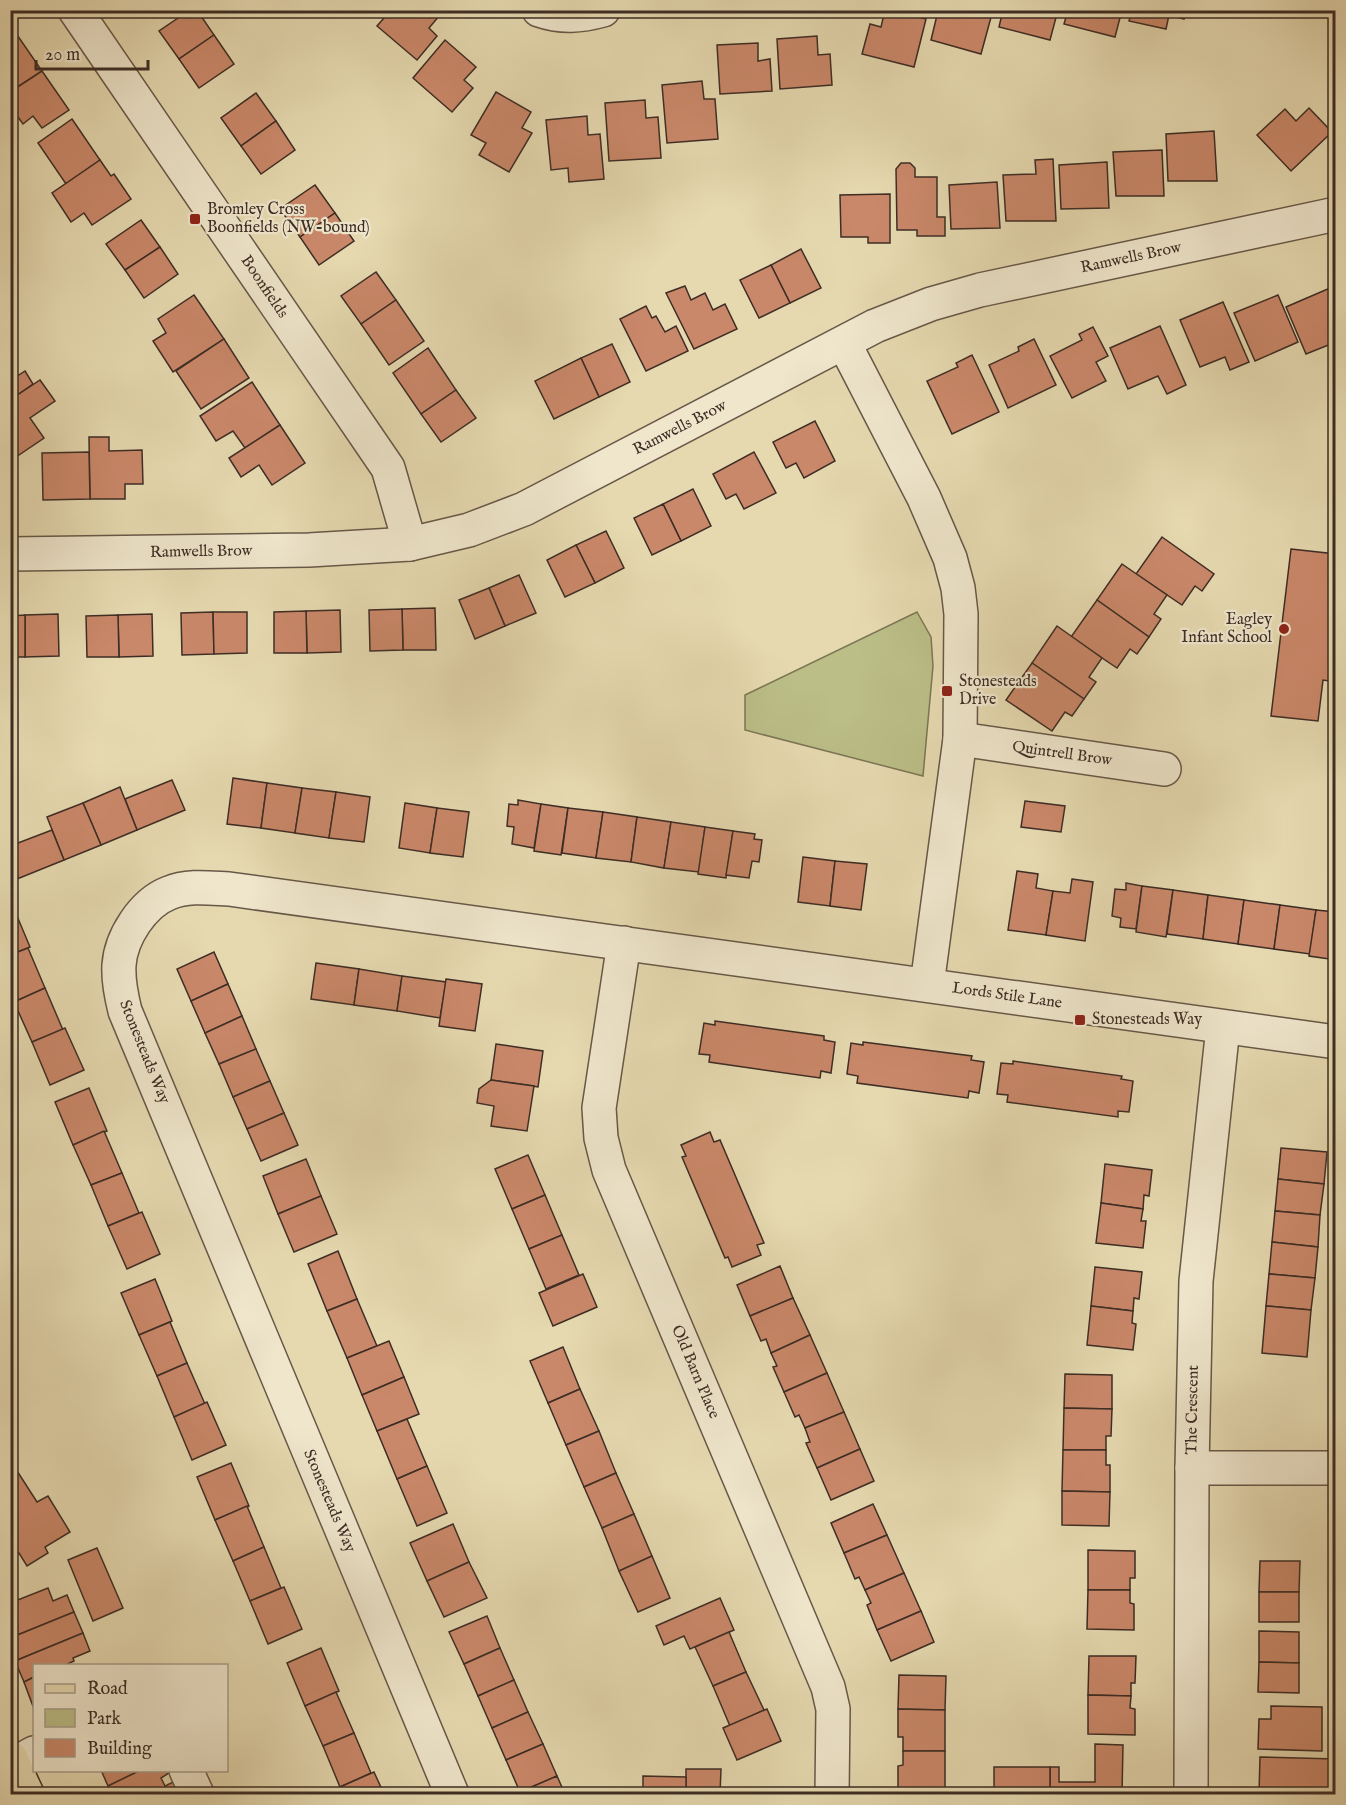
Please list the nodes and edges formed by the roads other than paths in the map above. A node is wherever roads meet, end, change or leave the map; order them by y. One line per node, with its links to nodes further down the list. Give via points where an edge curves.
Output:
1 (75, 10): 6 (street, Boonfields, via 388,468)
2 (539, 10): 3 (street, via 578,16)
3 (603, 10)
4 (1335, 214): 5 (street, Ramwells Brow, via 980,290 875,326)
5 (844, 344): 6 (street, Ramwells Brow, via 524,508 469,530); 8 (street, via 924,498 950,558 960,614)
6 (410, 544): 7 (street, Ramwells Brow, via 309,550)
7 (10, 554)
8 (960, 739): 9 (street, Quintrell Brow); 11 (street)
9 (1164, 769)
10 (624, 943): 11 (street, Stonesteads Way); 20 (street, Stonesteads Way, via 195,887 169,893 146,909 128,934 119,963 125,1011); 21 (street, Old Barn Place, via 599,1108 601,1138 609,1170 828,1687 833,1709)
11 (927, 985): 12 (street, Lords Stile Lane)
12 (1223, 1027): 13 (street, Lords Stile Lane); 14 (street, The Crescent, via 1196,1281)
13 (1335, 1042)
14 (1192, 1468): 15 (street); 22 (street, The Crescent)
15 (1335, 1468)
16 (20, 1758): 18 (main road)
17 (187, 1772): 19 (street)
18 (27, 1794)
19 (198, 1794)
20 (452, 1794)
21 (832, 1794)
22 (1191, 1794)

